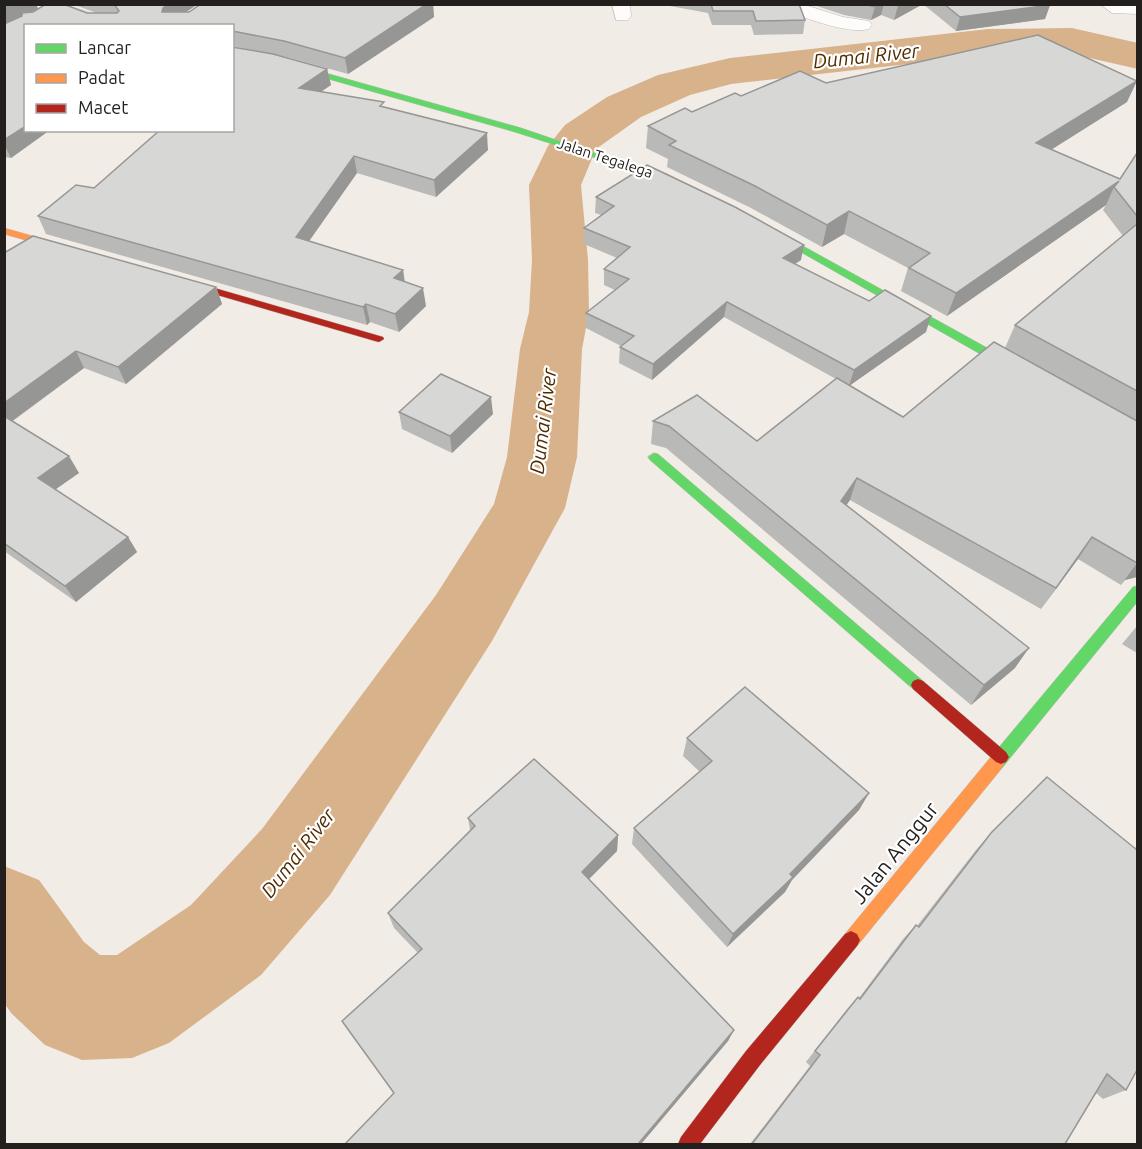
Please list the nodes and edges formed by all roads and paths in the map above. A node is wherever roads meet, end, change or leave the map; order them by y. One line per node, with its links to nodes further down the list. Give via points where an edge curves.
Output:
1 (782, 4): 6 (street)
2 (1108, 4): 3 (street, via 1118,9)
3 (1137, 9)
4 (46, 10): 5 (street)
5 (105, 24)
6 (863, 25)
7 (234, 54): 8 (street, Jalan Tegalega, via 280,63 518,130 664,177)
8 (698, 192)
9 (752, 221): 14 (street)
10 (4, 231): 11 (street)
11 (84, 254)
12 (164, 277): 13 (street)
13 (379, 339)
14 (1033, 379)
15 (654, 457): 17 (street)
16 (1137, 591): 17 (street, Jalan Anggur)
17 (1001, 757): 18 (street, Jalan Anggur, via 753,1058)
18 (688, 1144)

